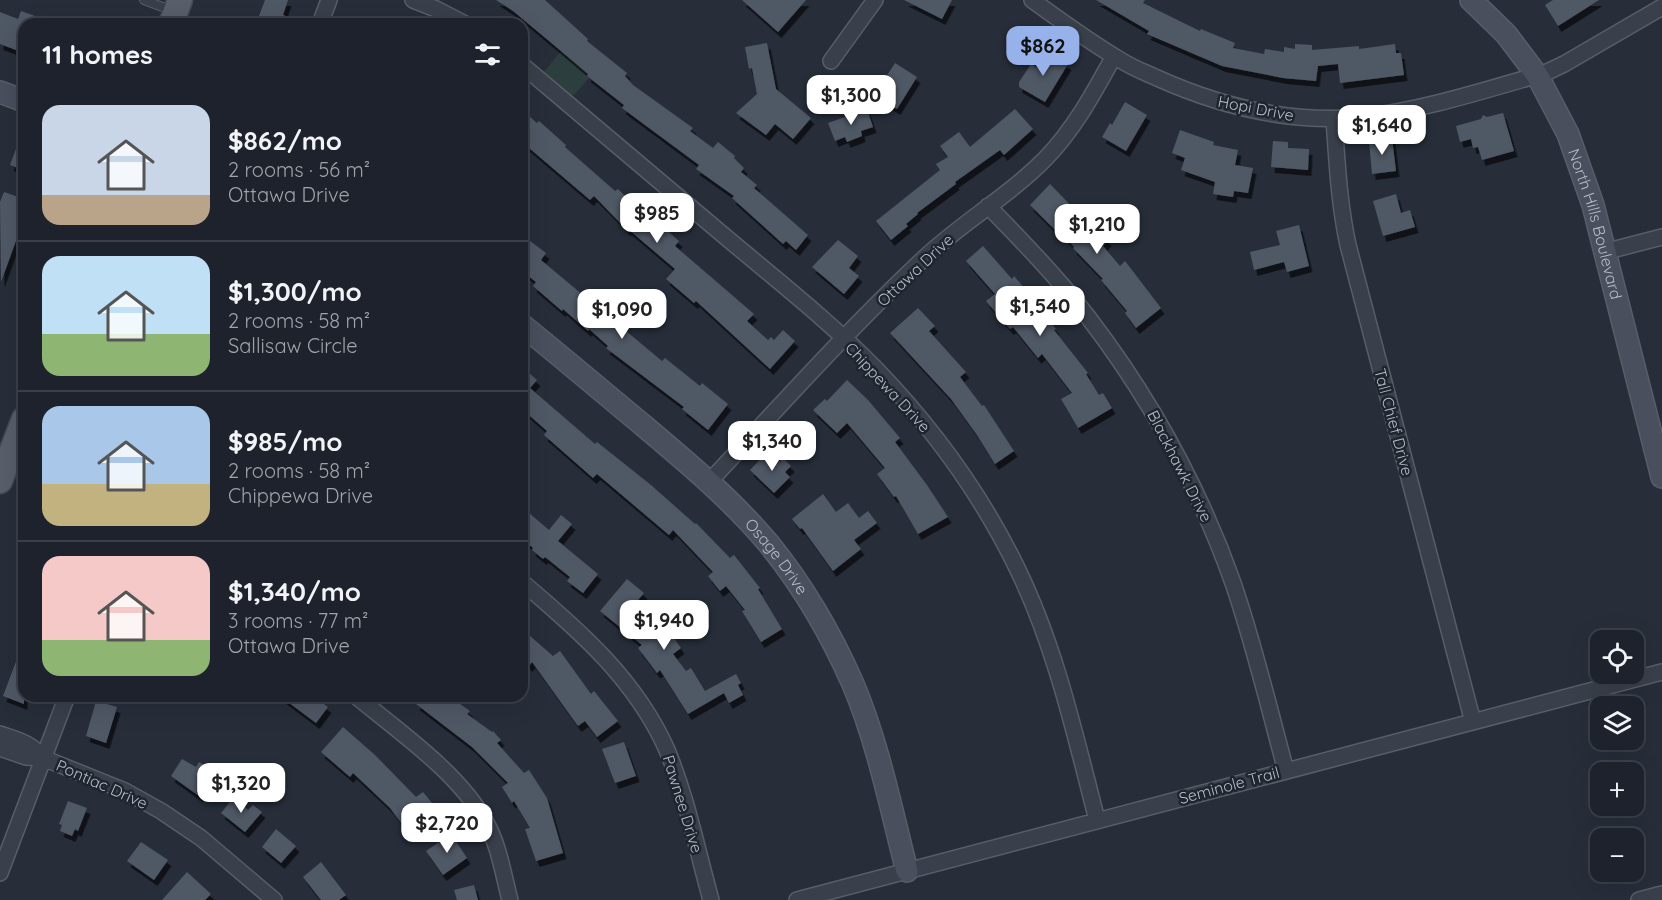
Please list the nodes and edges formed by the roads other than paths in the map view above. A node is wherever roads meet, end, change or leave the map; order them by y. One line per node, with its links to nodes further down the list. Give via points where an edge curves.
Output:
1 (144, 0): 8 (lane)
2 (329, 0): 9 (street)
3 (413, 0): 10 (street)
4 (875, 0): 12 (street)
5 (1032, 0): 11 (street, Hopi Drive)
6 (1472, 0): 14 (street, North Hills Boulevard, via 1506,34)
7 (1662, 7): 14 (street, Hopi Drive, via 1564,64)
8 (175, 12)
9 (322, 18)
10 (453, 18)
11 (1114, 56): 15 (street, Hopi Drive, via 1183,90 1223,104 1281,116); 16 (street, Ottawa Drive, via 1069,132 1047,158)
12 (831, 61)
13 (528, 70): 20 (street, Chippewa Drive)
14 (1537, 75): 15 (street, Hopi Drive, via 1399,111); 18 (street, North Hills Boulevard, via 1582,169)
15 (1334, 119): 30 (street, Tall Chief Drive, via 1348,245)
16 (988, 206): 20 (street, Ottawa Drive, via 921,260); 34 (street, Blackhawk Drive, via 1088,316 1119,358 1174,448 1233,584)
17 (1662, 237): 18 (street)
18 (1604, 252): 22 (street, North Hills Boulevard)
19 (528, 330): 25 (street, Osage Drive)
20 (844, 339): 25 (street, Ottawa Drive); 35 (street, Chippewa Drive, via 937,439 985,510 1017,568 1053,656)
21 (18, 434): 24 (main road)
22 (1659, 452): 23 (street, North Hills Boulevard)
23 (1662, 477)
24 (0, 481)
25 (709, 482): 36 (street, Osage Drive, via 770,545 830,637 862,710)
26 (528, 587): 41 (street, Pawnee Drive, via 592,643 649,716 680,787)
27 (1662, 672): 30 (street, Seminole Trail)
28 (65, 702): 33 (street)
29 (363, 702): 40 (street, via 455,780 473,801 494,840)
30 (1473, 722): 34 (street, Seminole Trail)
31 (0, 734): 33 (street, Pontiac Drive, via 36,748)
32 (0, 748): 33 (street, Pontiac Drive)
33 (43, 758): 37 (street); 39 (street, Pontiac Drive, via 125,791 160,811 201,838)
34 (1286, 771): 35 (street, Seminole Trail)
35 (1097, 820): 36 (street, Seminole Trail)
36 (907, 871): 42 (street, Seminole Trail)
37 (0, 873)
38 (1662, 894): 43 (street)
39 (274, 900)
40 (510, 900)
41 (711, 900)
42 (796, 900)
43 (1639, 900)

